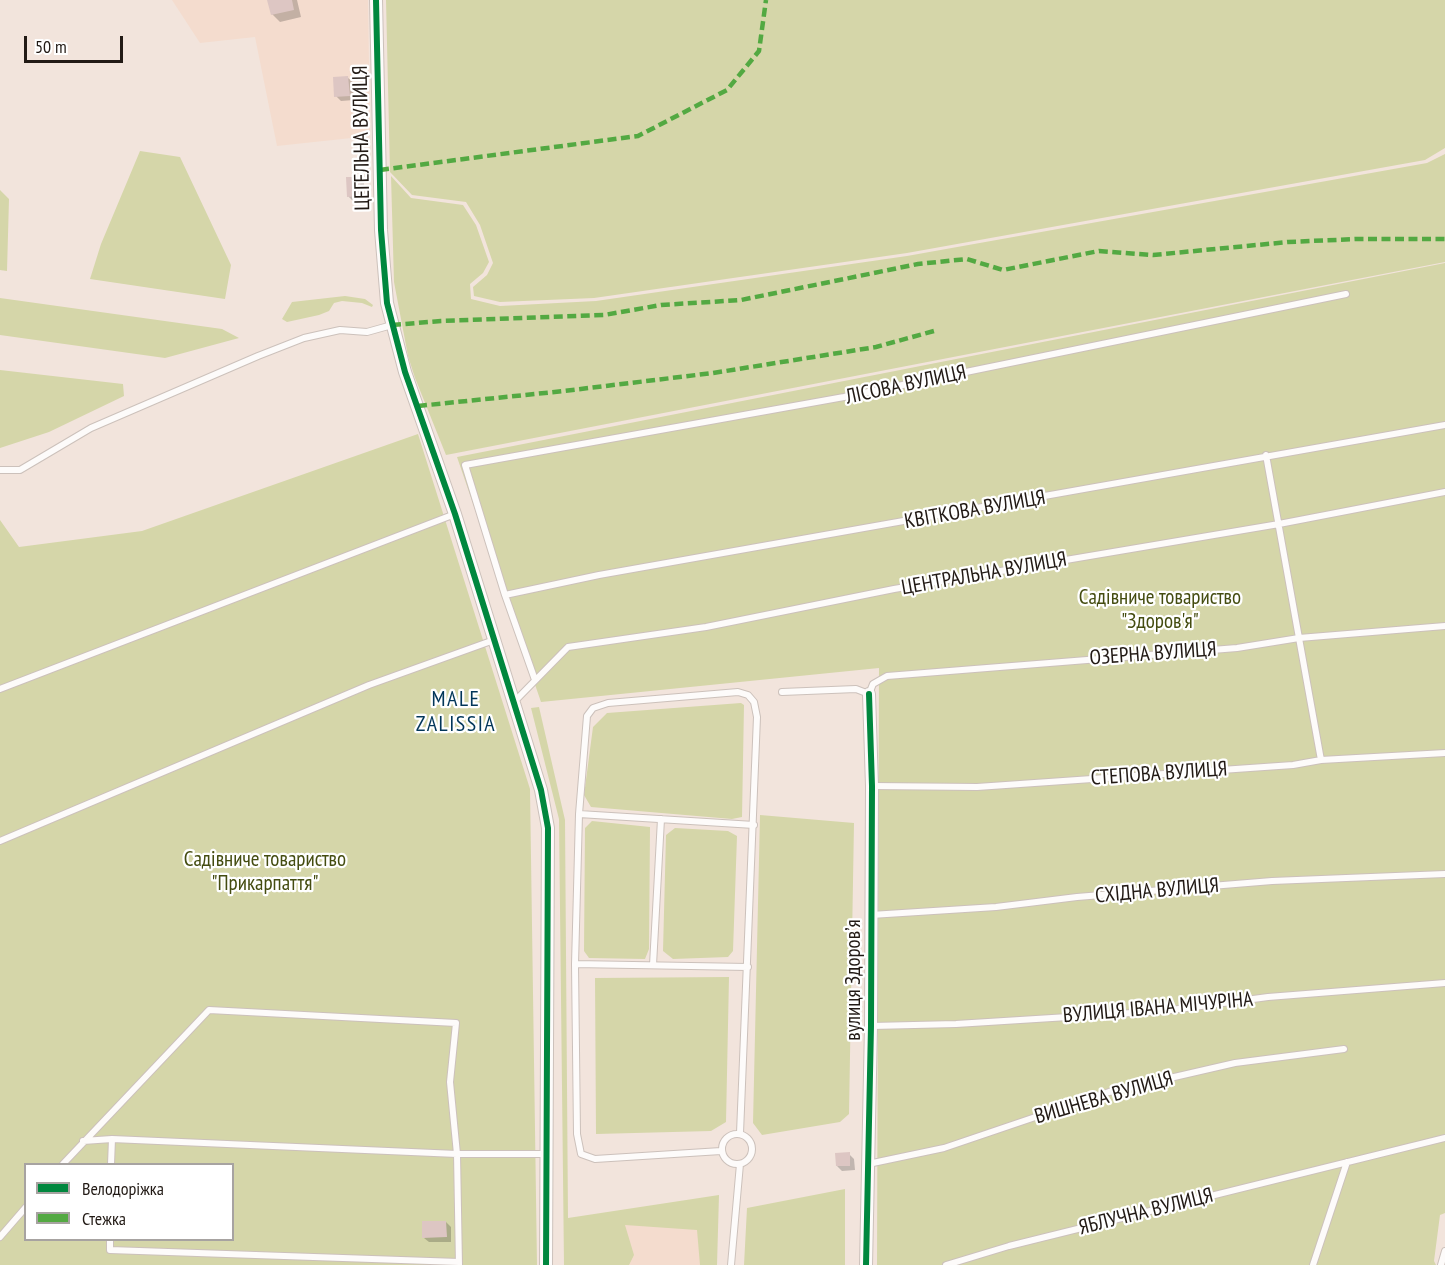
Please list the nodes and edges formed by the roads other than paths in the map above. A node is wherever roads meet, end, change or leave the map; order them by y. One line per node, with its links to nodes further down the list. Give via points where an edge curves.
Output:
1 (376, 0): 3 (street, ЦЕГЕЛЬНА ВУЛИЦЯ, via 383,274)
2 (1346, 294): 10 (lane, ЛІСОВА ВУЛИЦЯ, via 844,398 465,465)
3 (392, 325): 6 (lane, via 367,332 340,330 304,338 91,428 20,470); 8 (street, ЦЕГЕЛЬНА ВУЛИЦЯ)
4 (1445, 425): 5 (lane, КВІТКОВА ВУЛИЦЯ)
5 (1266, 455): 9 (lane); 10 (lane, КВІТКОВА ВУЛИЦЯ)
6 (0, 470)
7 (1445, 492): 9 (lane, ЦЕНТРАЛЬНА ВУЛИЦЯ)
8 (455, 514): 13 (street, ЦЕГЕЛЬНА ВУЛИЦЯ); 15 (lane)
9 (1279, 524): 12 (lane); 14 (lane, ЦЕНТРАЛЬНА ВУЛИЦЯ, via 906,587 706,627 568,647)
10 (505, 595): 14 (lane)
11 (1445, 626): 12 (lane, ОЗЕРНА ВУЛИЦЯ)
12 (1299, 638): 17 (lane, ОЗЕРНА ВУЛИЦЯ, via 1237,648 887,676 873,684); 20 (lane)
13 (494, 640): 18 (street, ЦЕГЕЛЬНА ВУЛИЦЯ); 25 (lane, via 369,685)
14 (535, 680): 18 (lane, ЦЕНТРАЛЬНА ВУЛИЦЯ)
15 (0, 689)
16 (782, 692): 17 (lane, via 856,689)
17 (869, 694): 21 (street, вулиця Здоровʼя)
18 (514, 702): 40 (street, ЦЕГЕЛЬНА ВУЛИЦЯ, via 541,790 548,828)
19 (1445, 753): 20 (lane, СТЕПОВА ВУЛИЦЯ)
20 (1321, 760): 21 (lane, СТЕПОВА ВУЛИЦЯ, via 977,787)
21 (872, 786): 27 (street, вулиця Здоровʼя)
22 (579, 814): 23 (lane); 24 (lane, via 584,732 593,708 608,703 738,692 754,702 757,717); 28 (lane)
23 (660, 819): 24 (lane); 29 (lane)
24 (754, 825): 30 (lane)
25 (0, 841)
26 (1445, 874): 27 (lane, СХІДНА ВУЛИЦЯ, via 1272,881)
27 (870, 915): 32 (street, вулиця Здоровʼя)
28 (575, 964): 29 (lane); 38 (lane, via 577,1134 581,1154 595,1159)
29 (653, 965): 30 (lane)
30 (748, 967): 34 (lane)
31 (1445, 983): 32 (lane, ВУЛИЦЯ ІВАНА МІЧУРІНА, via 1153,1011)
32 (871, 1026): 45 (street, вулиця Здоровʼя)
33 (1344, 1049): 45 (lane, ВИШНЕВА ВУЛИЦЯ, via 1235,1063 1109,1092 944,1148)
34 (740, 1133): 38 (lane, via 726,1137); 44 (lane, via 753,1149 751,1156)
35 (1445, 1138): 41 (lane, ЯБЛУЧНА ВУЛИЦЯ)
36 (112, 1140): 37 (lane); 39 (lane); 43 (lane)
37 (83, 1141): 39 (lane, via 209,1010 456,1023 450,1082); 42 (lane)
38 (721, 1151): 44 (lane, via 728,1161)
39 (457, 1154): 40 (lane); 50 (lane)
40 (546, 1154): 51 (street, ЦЕГЕЛЬНА ВУЛИЦЯ)
41 (1347, 1162): 54 (lane, ЯБЛУЧНА ВУЛИЦЯ); 55 (lane)
42 (64, 1163)
43 (111, 1163)
44 (740, 1164): 52 (lane)
45 (867, 1164): 53 (street, вулиця Здоровʼя)
46 (24, 1209): 47 (lane)
47 (0, 1237)
48 (110, 1241): 50 (lane, via 110,1250)
49 (1445, 1251): 56 (lane)
50 (459, 1263)
51 (546, 1265)
52 (730, 1265)
53 (866, 1265)
54 (946, 1265)
55 (1313, 1265)
56 (1441, 1265)

